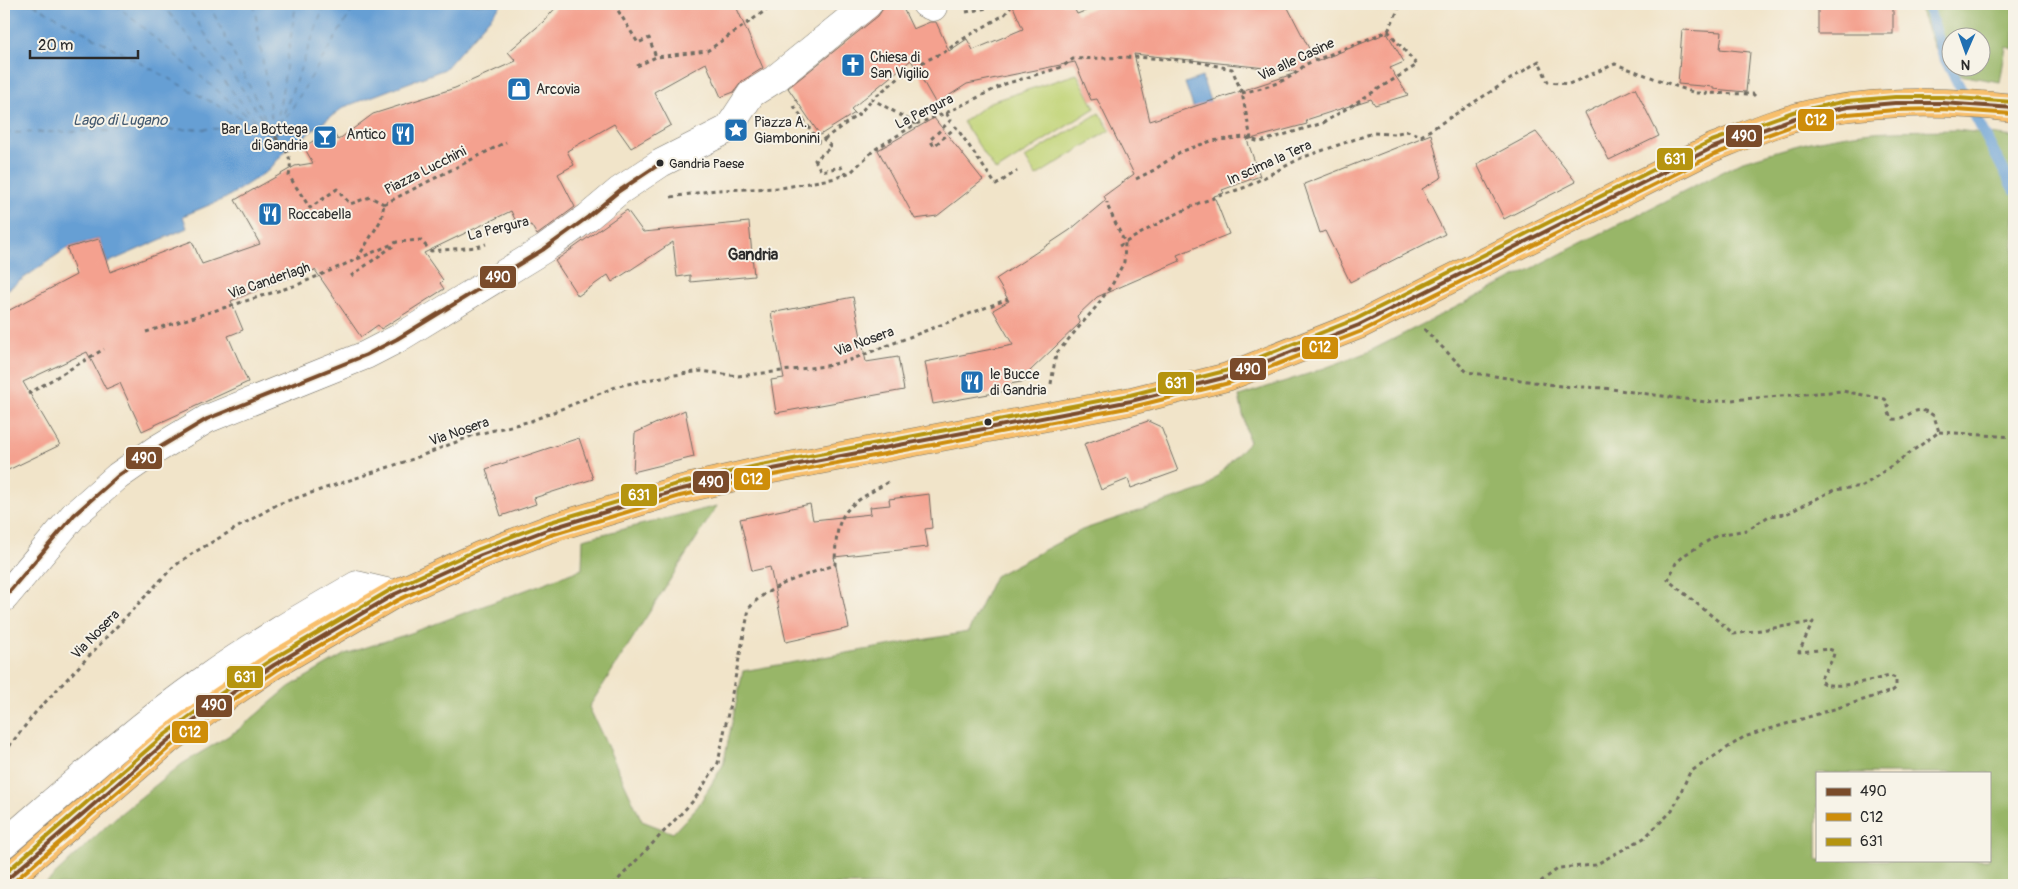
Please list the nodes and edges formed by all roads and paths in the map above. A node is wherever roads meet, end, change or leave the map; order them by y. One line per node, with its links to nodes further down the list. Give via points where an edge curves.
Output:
1 (614, 4): 7 (path, via 638,43 649,38)
2 (775, 4): 7 (path, via 707,51)
3 (868, 4): 42 (street, via 771,82 751,94 728,129 661,162 544,249 397,339 366,355 214,416 157,449 118,476 80,509)
4 (1401, 4): 6 (path)
5 (930, 5): 10 (path, via 965,12 1006,4 1012,6 1004,15 946,51 913,67)
6 (1388, 31): 9 (path, Via alle Casine, via 1304,66 1299,72 1266,87); 18 (path, via 1417,65 1323,124 1260,142)
7 (656, 57): 8 (path)
8 (637, 66)
9 (1242, 93): 12 (path, La Pergura, via 1232,69 1193,61 1136,57 1073,59 1062,66 1005,84); 18 (path)
10 (872, 99): 14 (path); 17 (path, via 859,114)
11 (2004, 107): 13 (main road, via 1897,102 1822,111)
12 (946, 113): 14 (path, La Pergura); 20 (path, via 951,120 930,140 934,146 956,127 996,185)
13 (1788, 120): 28 (path, In scima la Tera, via 1753,94 1695,94 1615,64 1569,84 1548,82 1539,60 1421,136 1407,131 1373,133 1302,158 1246,187 1190,207); 41 (main road, via 1712,148 1358,325 1227,376 1113,404 678,490 549,529)
14 (916, 124): 21 (path, La Pergura, via 874,150)
15 (815, 134): 17 (path, via 819,142)
16 (275, 137): 25 (path, via 286,150 291,163 289,176 310,208 337,190 350,204 370,197)
17 (824, 139): 21 (path, via 831,147 815,160 821,171 841,167)
18 (1251, 139): 22 (path, via 1211,141 1180,152)
19 (506, 142): 25 (path, Piazza Lucchini)
20 (1016, 171)
21 (845, 174): 23 (path, La Pergura, via 781,188 716,190)
22 (1136, 178)
23 (664, 198)
24 (1107, 202): 28 (path)
25 (384, 204): 30 (path, Piazza Lucchini, via 381,220)
26 (397, 242): 27 (path, La Pergura, via 420,240 432,251); 30 (path, Via Canderlagh); 31 (path)
27 (496, 242)
28 (1125, 243): 29 (path); 36 (path, via 1124,262 1113,283 1081,327 1056,354)
29 (1119, 246)
30 (357, 260): 34 (path, Via Canderlagh, via 297,285)
31 (351, 276)
32 (1008, 299): 43 (path, Via Nosera, via 850,360 826,366 738,376 701,371 618,386 531,421 474,435 278,504 193,553 174,568 35,713)
33 (1418, 323): 38 (path, via 1467,372 1706,402 1842,391 1885,399 1889,416 1895,420 1914,411 1928,411 1934,416)
34 (146, 332)
35 (104, 349): 37 (path)
36 (1050, 386)
37 (28, 394)
38 (1939, 432): 39 (path); 47 (path, via 1863,486 1834,490 1786,514 1769,516 1747,530 1718,535 1686,554 1676,563 1668,580 1734,634 1813,622 1799,652 1834,650 1820,680 1823,684 1835,686 1890,676 1896,678 1896,688 1744,737 1690,772 1672,811 1644,838 1594,865 1559,868)
39 (2014, 437)
40 (896, 477): 46 (path, via 852,503 846,510 837,532 834,565 797,577 769,592 749,609 718,763 694,800)
41 (394, 594): 44 (street, via 356,585 259,643 150,721); 45 (main road, via 274,665 219,702 167,741)
42 (4, 598)
43 (4, 753)
44 (4, 844)
45 (4, 882)
46 (613, 885)
47 (1536, 885)

